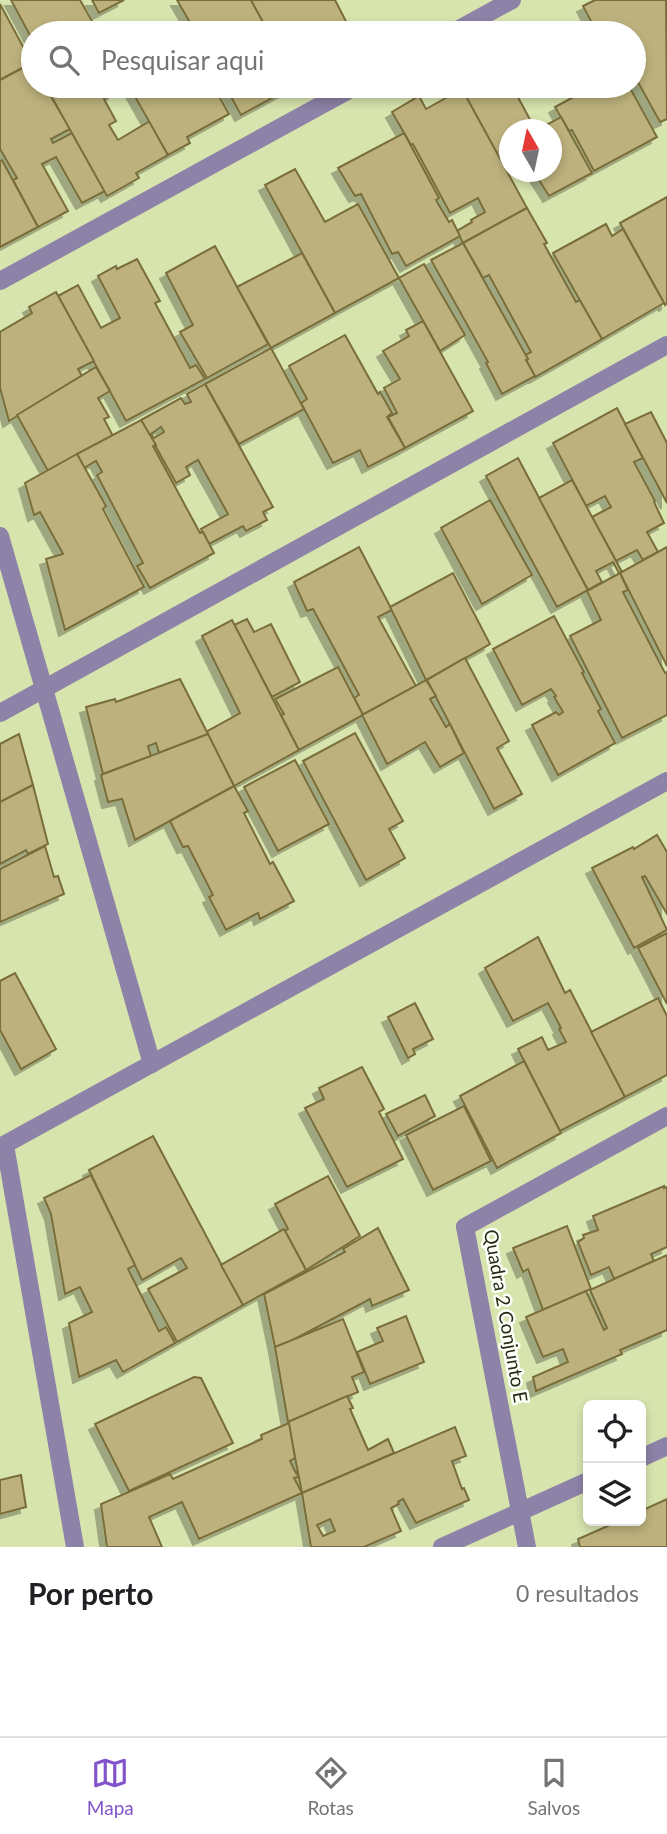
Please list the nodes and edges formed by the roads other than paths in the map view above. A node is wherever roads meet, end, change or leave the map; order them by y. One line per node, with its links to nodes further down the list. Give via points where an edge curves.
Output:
1 (512, 0): 2 (street)
2 (474, 21)
3 (334, 98): 4 (street)
4 (0, 281)
5 (667, 345): 7 (street)
6 (0, 536): 7 (street)
7 (44, 689): 8 (street); 10 (street)
8 (0, 713)
9 (667, 781): 10 (street)
10 (152, 1064): 12 (street)
11 (667, 1116): 16 (street, Quadra 2 Conjunto E, via 466,1227)
12 (3, 1146): 17 (street)
13 (667, 1446): 14 (street)
14 (646, 1456)
15 (583, 1483): 16 (street)
16 (520, 1512): 18 (street); 19 (street, Quadra 2 Conjunto E)
17 (75, 1547)
18 (442, 1547)
19 (527, 1547)

